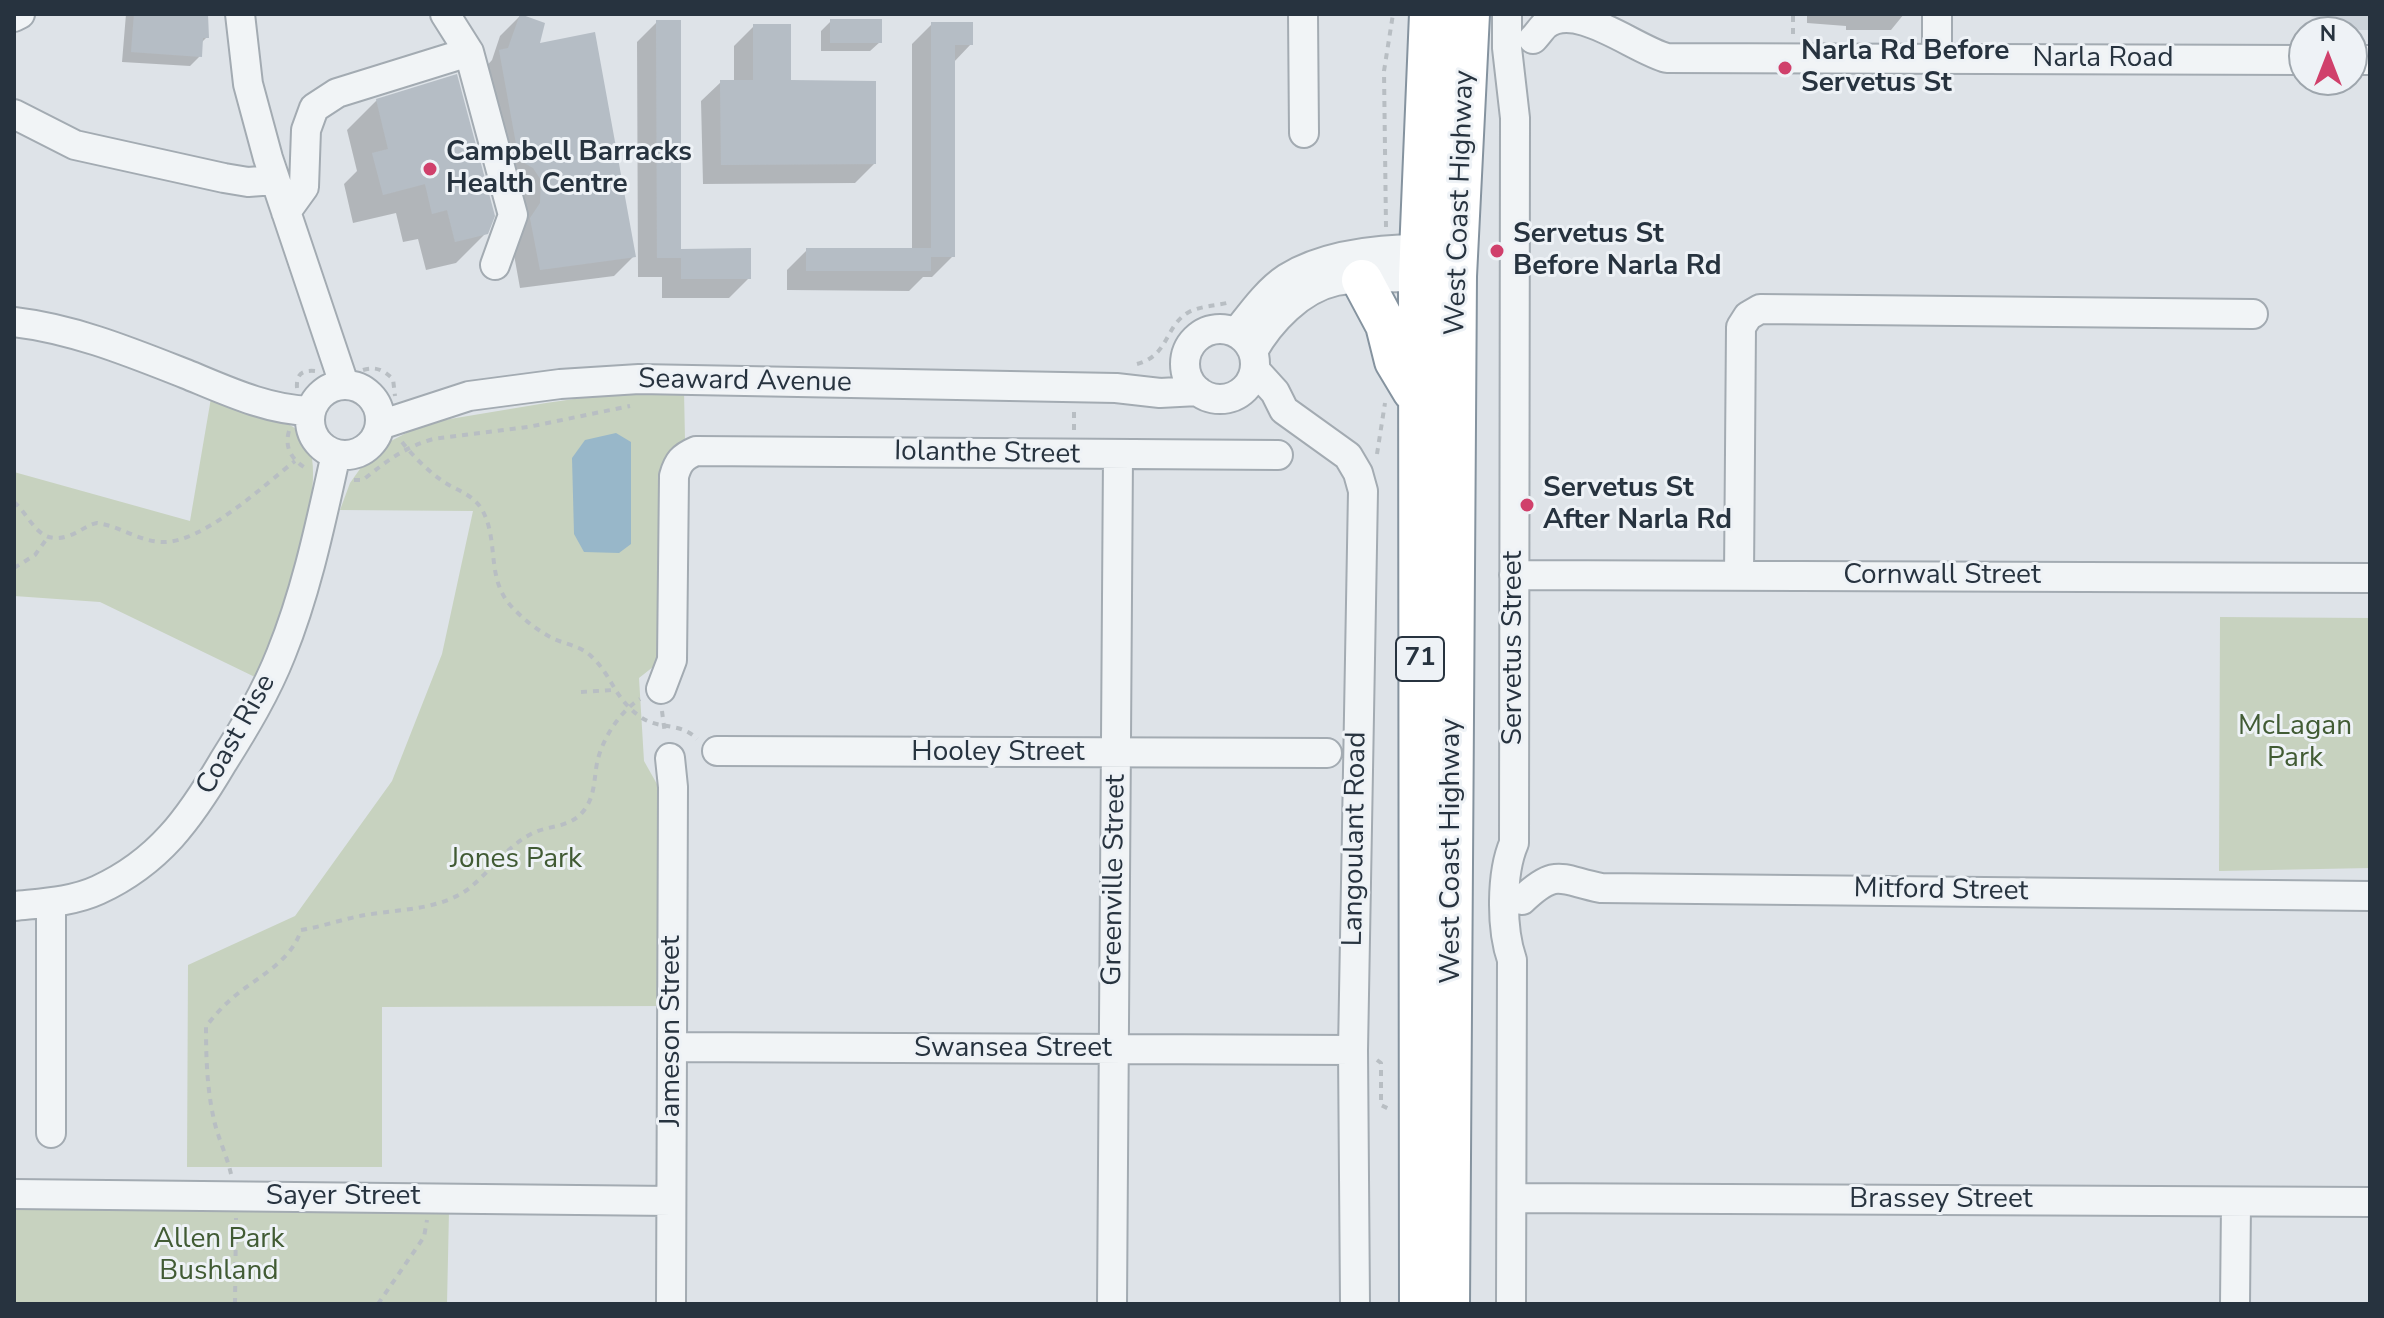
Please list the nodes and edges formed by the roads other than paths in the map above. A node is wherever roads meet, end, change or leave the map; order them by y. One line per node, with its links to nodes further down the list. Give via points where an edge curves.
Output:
1 (20, 14): 9 (street)
2 (240, 14): 18 (street, via 248,84)
3 (445, 14): 12 (street)
4 (1303, 14): 17 (street)
5 (1430, 14): 20 (highway, West Coast Highway / 71)
6 (1469, 14): 20 (highway, West Coast Highway / 71)
7 (1507, 14): 16 (street, Servetus Street)
8 (1937, 14): 13 (street)
9 (14, 17)
10 (1616, 24): 11 (street, Narla Road, via 1561,18); 13 (street, Narla Road, via 1636,46 1667,58)
11 (1534, 27): 16 (street, Servetus Street)
12 (469, 52): 19 (street, via 337,93 314,108 306,130 304,187); 21 (street, via 513,215)
13 (1937, 58): 14 (street, Narla Road)
14 (2288, 60)
15 (14, 114): 18 (street, via 75,145 224,178)
16 (1515, 118): 38 (street, Servetus Street)
17 (1304, 133)
18 (275, 180): 19 (street)
19 (286, 212): 28 (street)
20 (1438, 263): 22 (street); 25 (street, via 1364,255 1318,264 1286,279 1264,299); 31 (highway, West Coast Highway / 71); 65 (highway, West Coast Highway / 71)
21 (495, 265)
22 (1362, 280): 25 (street, via 1316,287); 31 (highway, via 1386,325 1395,361)
23 (2253, 314): 39 (street, via 1760,309 1741,327)
24 (14, 322): 33 (street, via 54,327 240,397)
25 (1248, 351): 26 (street, via 1225,329 1202,334); 30 (street, via 1243,390); 32 (street, Langoulant Road)
26 (1185, 362): 27 (street, Seaward Avenue); 29 (street)
27 (1124, 377): 29 (street, Seaward Avenue, via 1160,393); 34 (street, Seaward Avenue, via 1073,387 639,379 560,384 469,396)
28 (344, 384): 33 (street, via 324,392); 34 (street, via 368,393)
29 (1198, 391): 30 (street, via 1215,398)
30 (1233, 396): 32 (street, Langoulant Road, via 1259,408)
31 (1419, 402): 64 (highway, West Coast Highway / 71)
32 (1284, 410): 54 (street, Langoulant Road, via 1348,456 1363,491)
33 (310, 411): 37 (street, via 311,433)
34 (380, 425): 37 (street, via 369,446)
35 (1278, 455): 36 (street, Iolanthe Street)
36 (1118, 456): 41 (street, Iolanthe Street, via 696,451 684,456 674,476 672,660); 44 (street, Greenville Street)
37 (334, 463): 49 (street, Coast Rise, via 281,653 260,701 195,809 162,849 134,871 95,891)
38 (1514, 575): 39 (street, Cornwall Street); 46 (street, Servetus Street)
39 (1739, 576): 40 (street, Cornwall Street)
40 (2370, 578)
41 (661, 689)
42 (709, 748): 44 (street, Hooley Street)
43 (1327, 753): 44 (street, Hooley Street)
44 (1117, 754): 53 (street, Greenville Street)
45 (670, 758): 52 (street, Jameson Street)
46 (1514, 843): 48 (street, Servetus Street, via 1522,859); 51 (street, Servetus Street, via 1507,860 1505,939)
47 (2370, 896): 48 (street, Mitford Street, via 1601,888 1561,877 1549,878)
48 (1522, 900): 51 (street, Servetus Street, via 1521,938)
49 (51, 903): 50 (street, Coast Rise); 55 (street)
50 (14, 906)
51 (1512, 960): 57 (street, Servetus Street)
52 (672, 1047): 53 (street, Swansea Street); 58 (street, Jameson Street)
53 (1112, 1049): 54 (street, Swansea Street); 62 (street, Greenville Street)
54 (1362, 1053): 63 (street, Langoulant Road)
55 (51, 1133)
56 (14, 1194): 58 (street, Sayer Street)
57 (1512, 1198): 59 (street, Brassey Street); 66 (street, Servetus Street)
58 (671, 1201): 61 (street, Jameson Street)
59 (2236, 1202): 60 (street, Brassey Street); 67 (street)
60 (2370, 1202)
61 (671, 1304)
62 (1112, 1304)
63 (1355, 1304)
64 (1420, 1304)
65 (1449, 1304)
66 (1511, 1304)
67 (2235, 1304)

